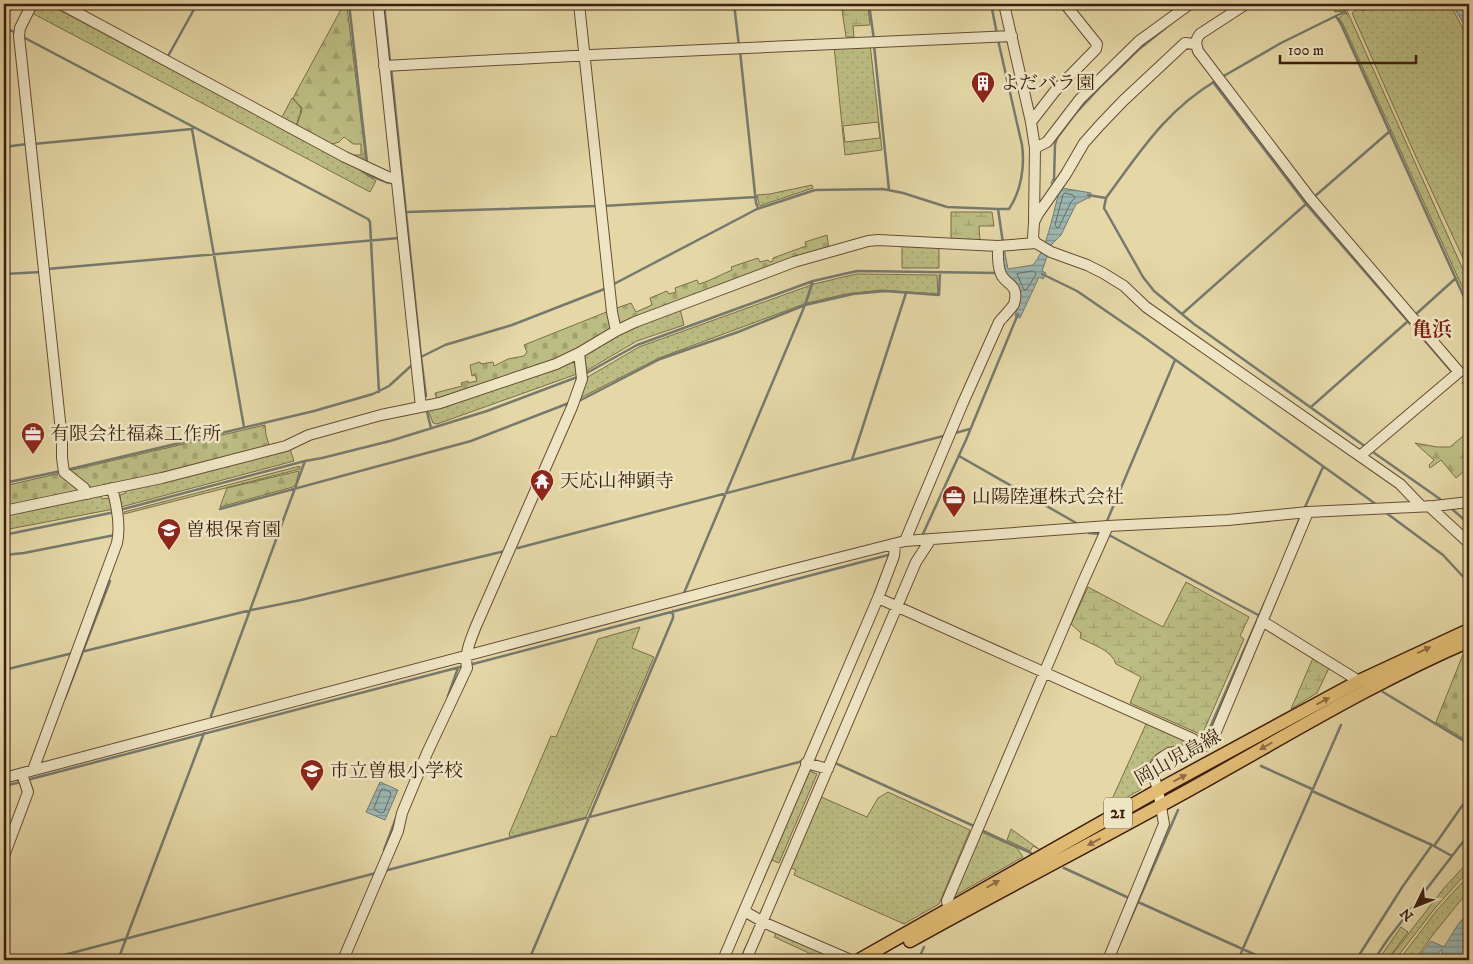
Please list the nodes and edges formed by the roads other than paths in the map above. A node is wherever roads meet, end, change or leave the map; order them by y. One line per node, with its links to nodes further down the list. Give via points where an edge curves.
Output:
1 (32, 4): 24 (street, via 19,34 64,470)
2 (61, 4): 15 (street, via 365,166)
3 (378, 4): 12 (street)
4 (579, 4): 11 (street)
5 (1004, 4): 9 (street)
6 (1064, 4): 13 (street, via 1097,44 1096,49)
7 (1190, 4): 14 (street, via 1134,46 1076,104 1047,142)
8 (1246, 4): 10 (street, via 1200,34)
9 (1012, 36): 11 (street); 13 (street)
10 (1196, 44): 16 (street, via 1186,43 1123,101 1084,143); 22 (street, via 1198,51 1311,200 1459,372)
11 (586, 54): 12 (street); 19 (street)
12 (389, 66): 15 (street)
13 (1030, 122): 14 (street)
14 (1035, 148): 16 (street)
15 (396, 179): 21 (street)
16 (1034, 222): 17 (street, via 1034,238)
17 (1038, 245): 18 (street); 22 (street, via 1119,282 1146,307)
18 (1001, 246): 19 (street, via 868,241 794,262); 32 (street, via 1000,272 1014,289 1013,306 999,322)
19 (616, 331): 20 (street)
20 (579, 353): 21 (street, via 440,404); 38 (street, via 581,376 568,416 476,626)
21 (421, 407): 23 (street, via 309,435 286,446)
22 (1366, 451): 26 (street)
23 (112, 488): 24 (street); 44 (street, via 119,536 114,554)
24 (87, 494): 27 (street)
25 (1469, 502): 26 (street)
26 (1425, 506): 28 (street); 31 (street)
27 (4, 511)
28 (1308, 512): 29 (street); 35 (street)
29 (1106, 531): 30 (street); 39 (street)
30 (924, 540): 32 (street); 34 (street)
31 (1469, 543)
32 (898, 548): 33 (street); 38 (street)
33 (878, 598): 34 (street); 42 (street)
34 (896, 605): 39 (street); 43 (street)
35 (1263, 619): 40 (street); 41 (street, via 1212,741)
36 (1469, 630): 40 (main road, 岡山児島線 / 21, one-way to 36)
37 (1469, 641): 48 (main road, 岡山児島線 / 21, one-way to 48, via 1362,692)
38 (466, 662): 44 (street); 53 (street)
39 (1046, 670): 41 (street, via 1193,739); 50 (street, via 947,901)
40 (1359, 682): 47 (main road, 岡山児島線 / 21, one-way to 40)
41 (1199, 748): 47 (street, via 1171,752 1158,761 1154,772)
42 (806, 762): 43 (street); 51 (street)
43 (827, 765): 52 (street)
44 (33, 770): 46 (street)
45 (4, 778): 46 (street)
46 (24, 778): 49 (street, via 28,792)
47 (1158, 790): 48 (street); 50 (main road, 岡山児島線 / 21, one-way to 47)
48 (1160, 806): 58 (main road, 岡山児島線 / 21, one-way to 58); 59 (street, via 1162,828)
49 (4, 856)
50 (949, 909): 57 (main road, 岡山児島線 / 21)
51 (744, 911): 52 (street); 54 (street)
52 (760, 919): 55 (street); 56 (street)
53 (343, 960)
54 (723, 960)
55 (746, 960)
56 (851, 960)
57 (859, 960)
58 (876, 960)
59 (1108, 960)

